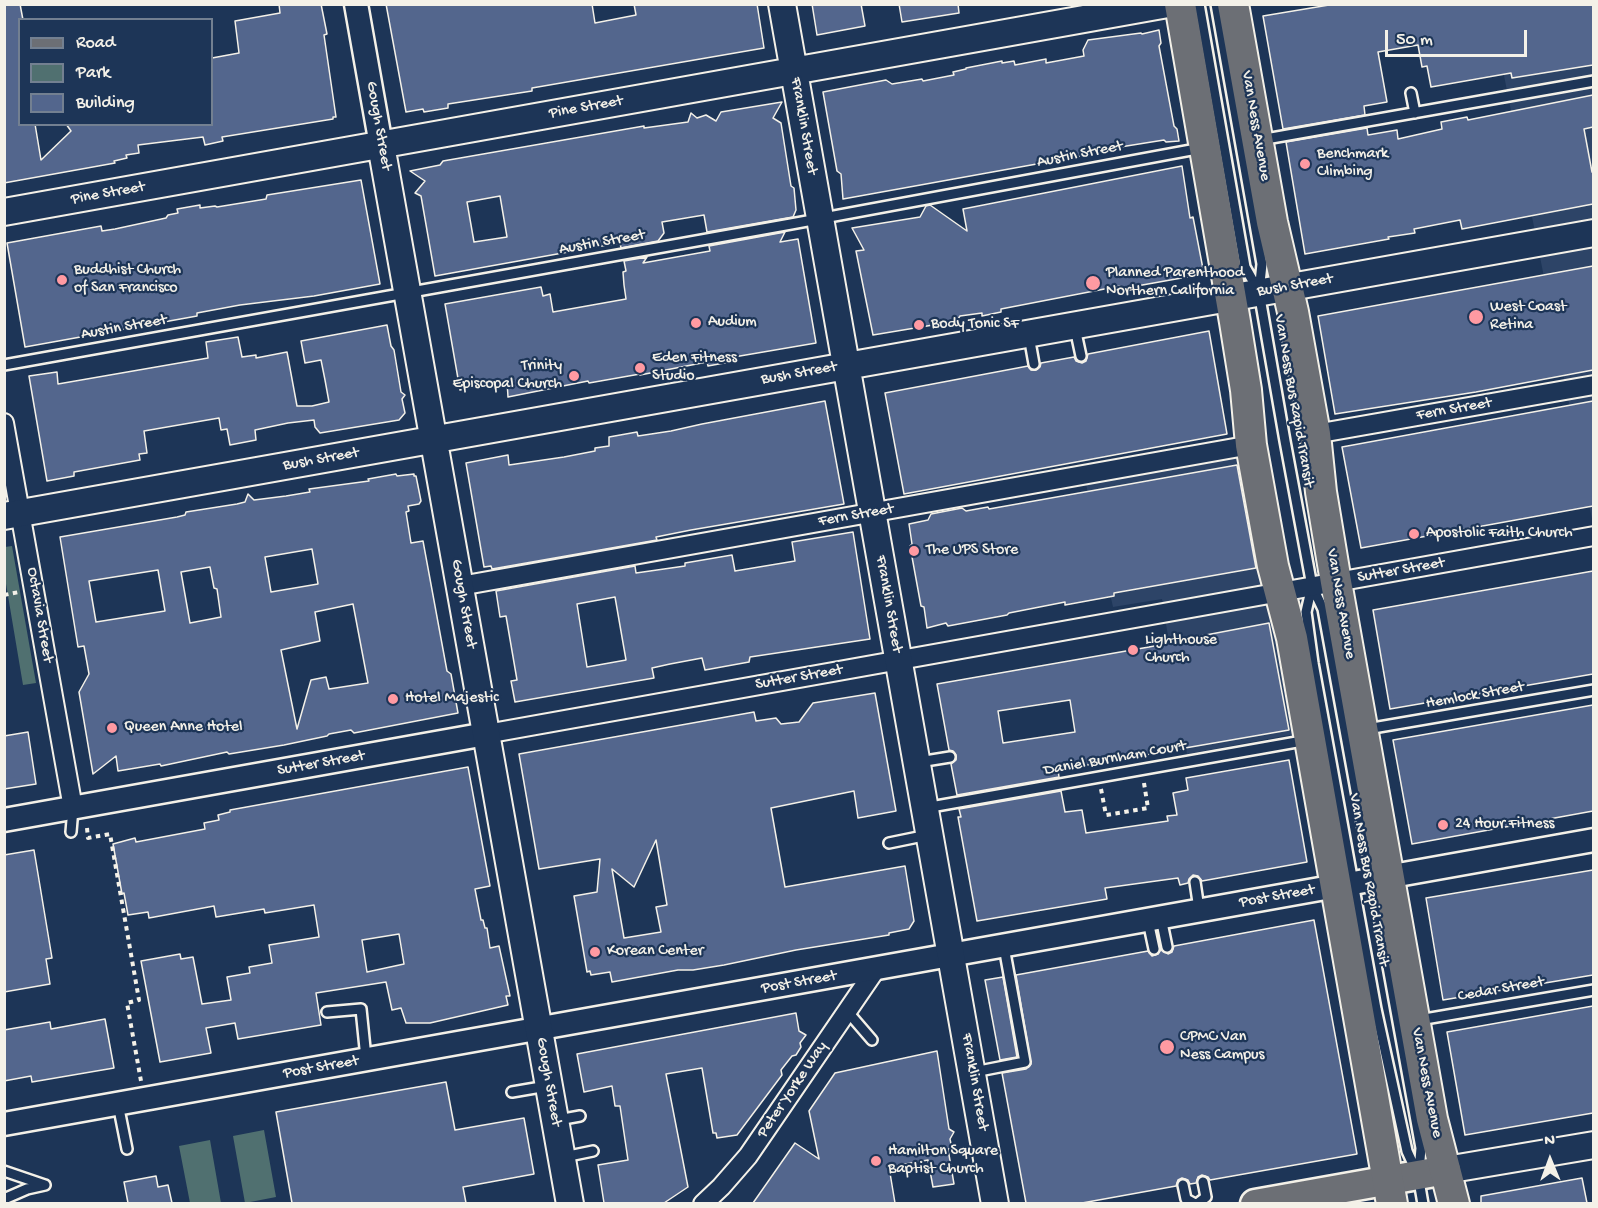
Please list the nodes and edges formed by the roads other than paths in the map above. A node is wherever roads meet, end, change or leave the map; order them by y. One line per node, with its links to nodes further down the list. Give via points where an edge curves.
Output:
1 (356, 4): 14 (street, Gough Street)
2 (782, 4): 9 (main road, Franklin Street)
3 (1168, 4): 8 (main road, Pine Street)
4 (1180, 4): 15 (highway, Van Ness Avenue)
5 (1199, 4): 19 (lane, Van Ness Bus Rapid Transit, via 1245,267)
6 (1216, 4): 19 (lane, Van Ness Bus Rapid Transit, via 1262,264)
7 (1233, 4): 13 (highway, Van Ness Avenue)
8 (1134, 8): 9 (main road, Pine Street)
9 (794, 71): 14 (main road, Pine Street); 17 (main road, Franklin Street)
10 (1593, 81): 12 (lane)
11 (1411, 93): 12 (lane)
12 (1415, 113): 13 (lane)
13 (1258, 140): 19 (highway, Van Ness Avenue, via 1272,222)
14 (381, 145): 16 (main road, Pine Street); 20 (main road, Gough Street)
15 (1204, 148): 17 (lane, Austin Street); 19 (highway, Van Ness Avenue)
16 (4, 212)
17 (820, 219): 20 (lane, Austin Street); 26 (main road, Franklin Street)
18 (1593, 233): 19 (main road, Bush Street)
19 (1259, 292): 21 (main road, Bush Street); 29 (highway, Van Ness Avenue, via 1293,312); 31 (highway, Van Ness Avenue, via 1246,390); 35 (lane, Van Ness Bus Rapid Transit)
20 (408, 293): 25 (lane, Austin Street); 30 (main road, Gough Street)
21 (1075, 325): 22 (main road, Bush Street); 23 (lane)
22 (1029, 333): 24 (lane); 26 (main road, Bush Street)
23 (1081, 356)
24 (1034, 364)
25 (4, 365)
26 (846, 366): 30 (main road, Bush Street); 32 (main road, Franklin Street)
27 (1593, 385): 29 (street, Fern Street)
28 (4, 423): 33 (street, Octavia Street)
29 (1315, 434): 35 (highway, Van Ness Avenue)
30 (434, 440): 33 (main road, Bush Street); 36 (main road, Gough Street)
31 (1251, 445): 32 (street, Fern Street); 37 (highway, Van Ness Avenue)
32 (872, 513): 36 (street, Fern Street); 38 (main road, Franklin Street)
33 (12, 514): 45 (street, Octavia Street)
34 (1593, 536): 35 (street, Sutter Street)
35 (1324, 584): 37 (street, Sutter Street); 40 (highway, Van Ness Avenue); 53 (lane, Van Ness Bus Rapid Transit, via 1323,609); 53 (lane, Van Ness Bus Rapid Transit, via 1306,612 1313,663)
36 (460, 586): 41 (main road, Gough Street)
37 (1280, 592): 38 (street, Sutter Street); 42 (highway, Van Ness Avenue)
38 (898, 660): 41 (street, Sutter Street); 44 (main road, Franklin Street)
39 (1593, 690): 40 (lane, Hemlock Street)
40 (1362, 730): 53 (highway, Van Ness Avenue)
41 (486, 734): 45 (street, Sutter Street); 65 (main road, Gough Street)
42 (1310, 740): 46 (lane, Daniel Burnham Court); 53 (highway, Van Ness Avenue)
43 (950, 757): 44 (lane)
44 (917, 763): 46 (main road, Franklin Street)
45 (78, 807): 47 (street, Sutter Street); 48 (lane)
46 (925, 808): 49 (main road, Franklin Street)
47 (4, 820)
48 (71, 832)
49 (930, 835): 51 (lane); 59 (main road, Franklin Street)
50 (1593, 840): 53 (street, Post Street)
51 (889, 843)
52 (1195, 882): 54 (lane)
53 (1362, 882): 54 (street, Post Street); 64 (highway, Van Ness Avenue); 78 (lane, Van Ness Bus Rapid Transit, via 1422,1148); 78 (lane, Van Ness Bus Rapid Transit, via 1376,1009 1407,1150); 81 (highway, Van Ness Avenue)
54 (1200, 912): 55 (street, Post Street)
55 (1154, 920): 56 (street, Post Street); 57 (lane); 58 (lane)
56 (1004, 946): 59 (street, Post Street); 68 (lane, via 1025,1062)
57 (1167, 947)
58 (1155, 950)
59 (951, 956): 60 (street, Post Street); 68 (main road, Franklin Street)
60 (876, 969): 62 (street, Peter Yorke Way); 65 (street, Post Street)
61 (1593, 990): 64 (lane, Cedar Street)
62 (848, 1011): 66 (lane); 84 (street, Peter Yorke Way, via 748,1156)
63 (327, 1012): 67 (lane, via 361,1009)
64 (1414, 1021): 78 (highway, Van Ness Avenue, via 1432,1119)
65 (539, 1030): 67 (street, Post Street); 69 (main road, Gough Street)
66 (872, 1040)
67 (366, 1060): 71 (street, Post Street)
68 (972, 1072): 85 (main road, Franklin Street)
69 (549, 1086): 70 (lane); 76 (main road, Gough Street, via 568,1118)
70 (512, 1092)
71 (118, 1104): 72 (street, Post Street); 74 (lane)
72 (4, 1125)
73 (1593, 1145): 78 (main road)
74 (127, 1149)
75 (593, 1151): 76 (lane)
76 (562, 1157): 83 (main road, Gough Street)
77 (4, 1171): 82 (lane, via 45,1185)
78 (1432, 1173): 81 (main road); 88 (lane, Van Ness Bus Rapid Transit); 89 (highway, Van Ness Avenue)
79 (1203, 1182): 86 (lane, via 1206,1197)
80 (1183, 1185): 86 (lane, via 1186,1199)
81 (1390, 1191): 87 (main road)
82 (4, 1199)
83 (570, 1203)
84 (703, 1203)
85 (995, 1203)
86 (1196, 1203)
87 (1255, 1203)
88 (1423, 1203)
89 (1454, 1203)

